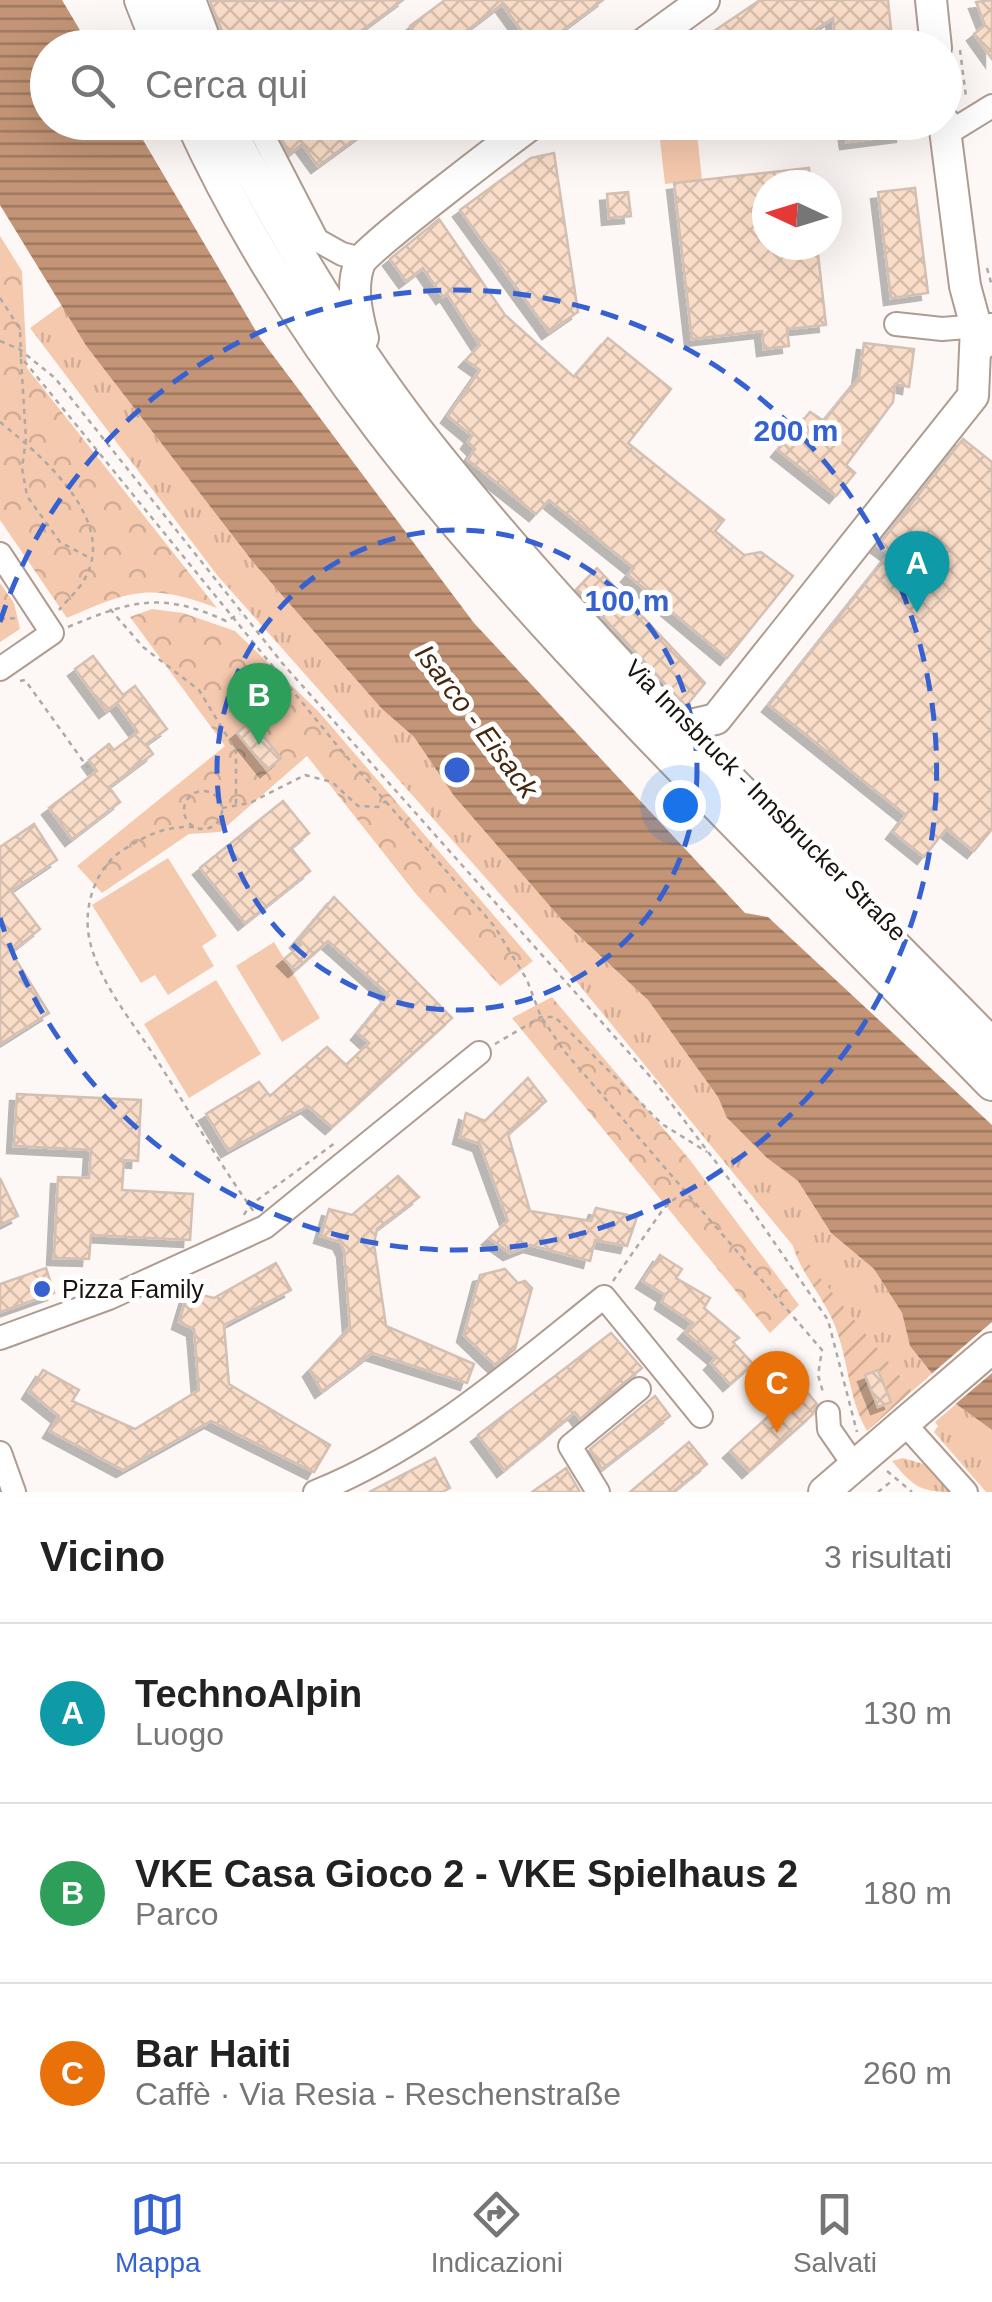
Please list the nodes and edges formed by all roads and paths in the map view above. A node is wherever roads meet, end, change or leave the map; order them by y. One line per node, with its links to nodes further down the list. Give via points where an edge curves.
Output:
1 (140, 0): 6 (highway)
2 (170, 0): 7 (highway)
3 (190, 0): 8 (main road)
4 (704, 0): 9 (main road)
5 (930, 0): 10 (main road)
6 (152, 30)
7 (182, 30)
8 (201, 30)
9 (663, 30)
10 (934, 30)
11 (992, 106): 12 (street)
12 (962, 121)
13 (202, 140): 48 (highway, via 312,332 406,465 517,595 693,781)
14 (235, 140): 46 (highway, via 336,315 429,446 524,560)
15 (252, 140): 23 (main road, Via Innsbruck - Innsbrucker Straße)
16 (265, 140): 19 (street, via 318,240)
17 (512, 140): 19 (main road)
18 (946, 140): 22 (main road, via 965,286)
19 (361, 259): 23 (main road, via 355,290)
20 (0, 298): 25 (path, via 20,329)
21 (896, 324): 22 (street)
22 (984, 326): 27 (main road)
23 (363, 338): 38 (main road, Via Innsbruck - Innsbrucker Straße, via 516,543)
24 (0, 342): 25 (path)
25 (19, 349): 26 (path); 34 (path, via 55,378)
26 (21, 357): 30 (path); 35 (path)
27 (983, 386): 29 (main road); 38 (main road, via 716,719)
28 (0, 422): 30 (path)
29 (992, 422)
30 (26, 439): 32 (path, via 85,513); 32 (path, via 27,496 60,542)
31 (0, 554): 36 (street)
32 (90, 558): 36 (path, via 85,578)
33 (110, 609): 35 (path, via 162,600); 36 (path); 41 (path, via 143,647 199,690 236,751)
34 (241, 614): 35 (path); 50 (path, via 655,1082)
35 (234, 619): 40 (path)
36 (53, 624): 37 (street)
37 (1, 668): 39 (path, via 14,682 25,680)
38 (690, 725): 45 (main road, Via Innsbruck - Innsbrucker Straße)
39 (88, 768)
40 (386, 802): 41 (path, via 358,806 332,782 306,775); 44 (path, via 495,927 528,980)
41 (236, 806): 42 (path)
42 (222, 808): 43 (path, via 216,825); 43 (path, via 211,791 190,795 184,807)
43 (194, 828): 52 (path, via 172,826 144,835 110,858 86,920 112,989)
44 (541, 1017): 47 (path); 50 (path, via 555,1017 662,1124); 51 (path)
45 (992, 1026)
46 (992, 1045)
47 (479, 1054): 54 (street)
48 (992, 1084)
49 (349, 1142): 52 (path, via 333,1144)
50 (708, 1152): 62 (path, via 828,1320)
51 (686, 1189): 55 (path, via 664,1208); 59 (path, via 822,1350 818,1375)
52 (249, 1206): 53 (path); 54 (path)
53 (238, 1227)
54 (265, 1227): 56 (street, via 109,1298)
55 (604, 1296): 61 (street); 68 (street, via 434,1428)
56 (0, 1338)
57 (992, 1348): 60 (main road)
58 (639, 1389): 69 (street, via 570,1446)
59 (828, 1413): 62 (street, via 829,1429)
60 (916, 1413): 62 (main road); 72 (street)
61 (702, 1416)
62 (857, 1451): 70 (main road)
63 (0, 1453): 67 (street)
64 (887, 1471): 65 (path)
65 (894, 1479): 66 (path); 71 (path)
66 (911, 1491)
67 (14, 1492)
68 (314, 1492)
69 (598, 1492)
70 (824, 1492)
71 (878, 1492)
72 (966, 1492)

